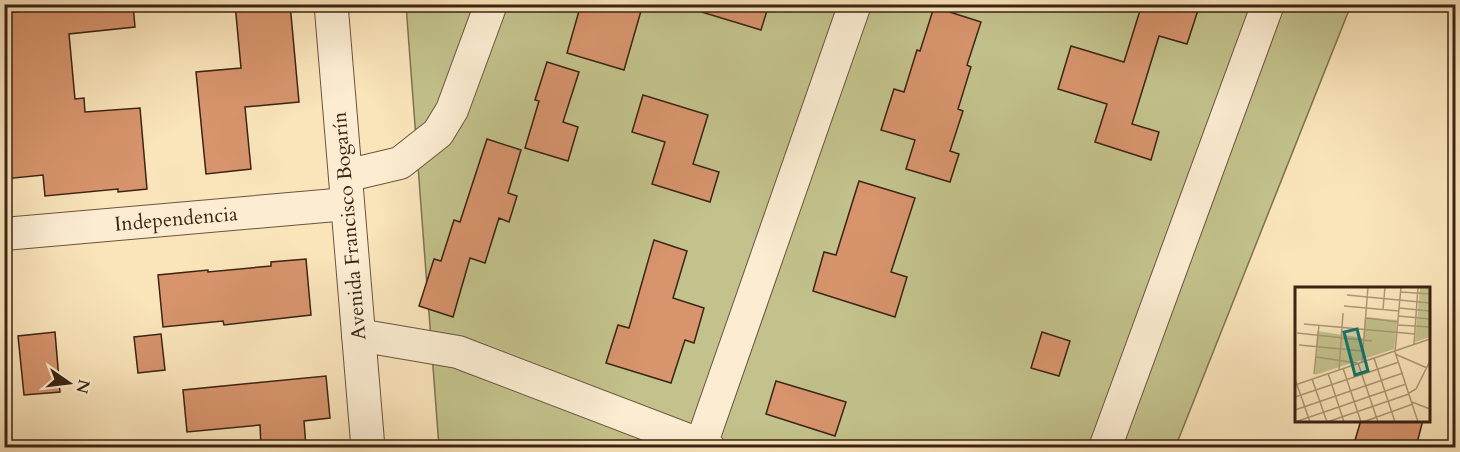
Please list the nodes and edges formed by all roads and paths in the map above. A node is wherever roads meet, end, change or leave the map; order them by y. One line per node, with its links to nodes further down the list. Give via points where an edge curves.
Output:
1 (331, 4): 5 (street, Avenida Francisco Bogarín)
2 (491, 4): 5 (street, Independencia, via 452,110 438,133 400,163)
3 (855, 4): 8 (street)
4 (1268, 4): 10 (street)
5 (346, 190): 6 (street, Independencia); 7 (street, Avenida Francisco Bogarín)
6 (4, 234)
7 (358, 335): 8 (street, via 458,352); 9 (street, Avenida Francisco Bogarín)
8 (705, 446)
9 (368, 447)
10 (1105, 447)

